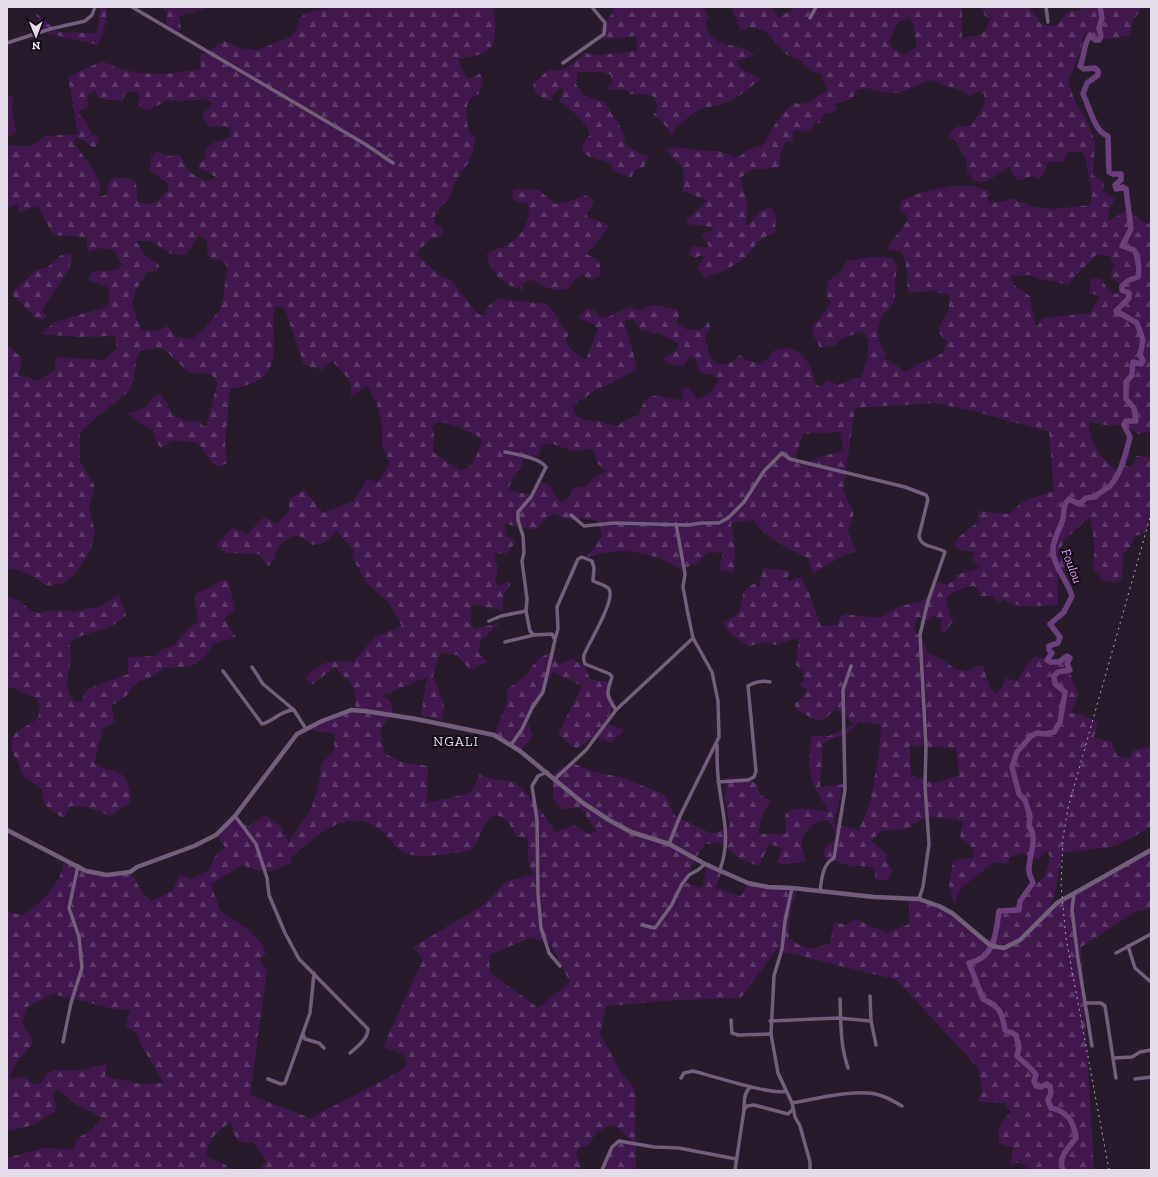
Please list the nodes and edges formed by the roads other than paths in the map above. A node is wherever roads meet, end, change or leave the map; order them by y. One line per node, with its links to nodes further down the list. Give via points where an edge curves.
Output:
1 (95, 7): 8 (street, via 92,15 85,21)
2 (132, 7): 10 (street)
3 (592, 7): 9 (street, via 605,23 604,34)
4 (816, 7): 6 (street)
5 (1046, 7): 7 (street)
6 (810, 18)
7 (1048, 22)
8 (7, 43)
9 (563, 63)
10 (393, 163)
11 (506, 452): 14 (street, via 522,455 546,467 531,497 518,512 523,536)
12 (571, 515): 13 (street, via 584,526 614,523)
13 (676, 524): 17 (street, via 685,574 683,587); 42 (street, via 719,523 728,518 744,502 764,471 782,453 790,459 905,487 926,495 928,499 920,541 945,552 928,601 920,635 926,746 924,786 929,844)
14 (526, 611): 15 (street); 16 (street, via 530,632)
15 (489, 621)
16 (534, 635): 18 (street, via 552,634); 19 (street)
17 (693, 638): 25 (street); 27 (street, via 712,672 718,700)
18 (555, 640): 25 (street, via 558,629 557,607 578,559 582,557 592,561 593,580 609,588 610,592 594,638 583,660 585,664 612,677 607,692); 28 (street, via 543,692)
19 (505, 642)
20 (851, 666): 40 (street, via 843,690 845,790 834,858 828,861 823,870)
21 (252, 667): 24 (street, via 263,684)
22 (223, 671): 24 (street, via 262,724 268,723 286,710)
23 (770, 682): 31 (street, via 748,686 756,771 754,777 748,780)
24 (294, 710): 26 (street)
25 (616, 710): 30 (street, via 586,750)
26 (306, 729): 28 (street, via 351,710 365,711 494,735); 32 (street, via 297,734)
27 (717, 744): 31 (street); 34 (street, via 680,816)
28 (511, 745): 29 (street)
29 (547, 772): 30 (street); 47 (street, via 538,776 532,786 537,820 539,901 541,928 549,953)
30 (555, 779): 34 (street, via 583,803 609,820 631,832)
31 (718, 782): 38 (street, via 726,822 725,855)
32 (235, 816): 37 (street, via 216,835 194,846 136,867 130,872 107,875 86,871); 48 (street, via 256,844 267,878 269,895 285,933 299,959)
33 (7, 830): 37 (street)
34 (669, 844): 36 (street)
35 (1151, 850): 41 (street)
36 (705, 864): 38 (street); 43 (street, via 682,884 671,906 654,928)
37 (78, 866): 59 (street, via 69,908 79,937 82,968)
38 (720, 870): 39 (street, via 748,883)
39 (792, 888): 40 (street); 55 (street, via 782,949 774,976)
40 (820, 890): 42 (street, via 874,897)
41 (1074, 893): 42 (street, via 1057,903 1020,940 1004,948 991,945 952,913); 52 (street, via 1072,910)
42 (919, 899)
43 (642, 925)
44 (1151, 934): 45 (street)
45 (1128, 946): 46 (street); 49 (street, via 1135,968)
46 (1116, 953)
47 (560, 966)
48 (314, 973): 57 (street, via 310,1013); 64 (street, via 368,1029 362,1043)
49 (1151, 982)
50 (870, 996): 56 (street)
51 (840, 999): 53 (street)
52 (1086, 1003): 61 (street); 65 (street, via 1101,1003 1105,1006)
53 (841, 1018): 55 (street); 56 (street); 66 (street, via 844,1056)
54 (731, 1020): 58 (street, via 732,1033)
55 (770, 1021): 58 (street)
56 (871, 1021): 60 (street)
57 (303, 1034): 62 (street, via 305,1039); 70 (street, via 285,1082 281,1084)
58 (771, 1034): 73 (street, via 778,1074)
59 (63, 1042)
60 (876, 1046)
61 (1092, 1046)
62 (324, 1048)
63 (1151, 1050): 65 (street, via 1140,1052 1132,1058)
64 (350, 1053)
65 (1114, 1058): 69 (street)
66 (848, 1068)
67 (1151, 1077): 71 (street)
68 (680, 1078): 72 (street, via 684,1073 693,1071)
69 (1116, 1078)
70 (268, 1079)
71 (1135, 1079)
72 (750, 1086): 73 (street, via 781,1093); 77 (street, via 746,1091)
73 (786, 1091): 74 (street)
74 (792, 1102): 75 (street, via 823,1096 878,1094); 76 (street)
75 (902, 1106)
76 (793, 1109): 77 (street, via 788,1114 754,1105 747,1106); 81 (street, via 810,1162)
77 (744, 1110): 78 (street)
78 (736, 1159): 79 (street, via 679,1148 619,1141 612,1147); 80 (street)
79 (602, 1170)
80 (734, 1170)
81 (810, 1170)

